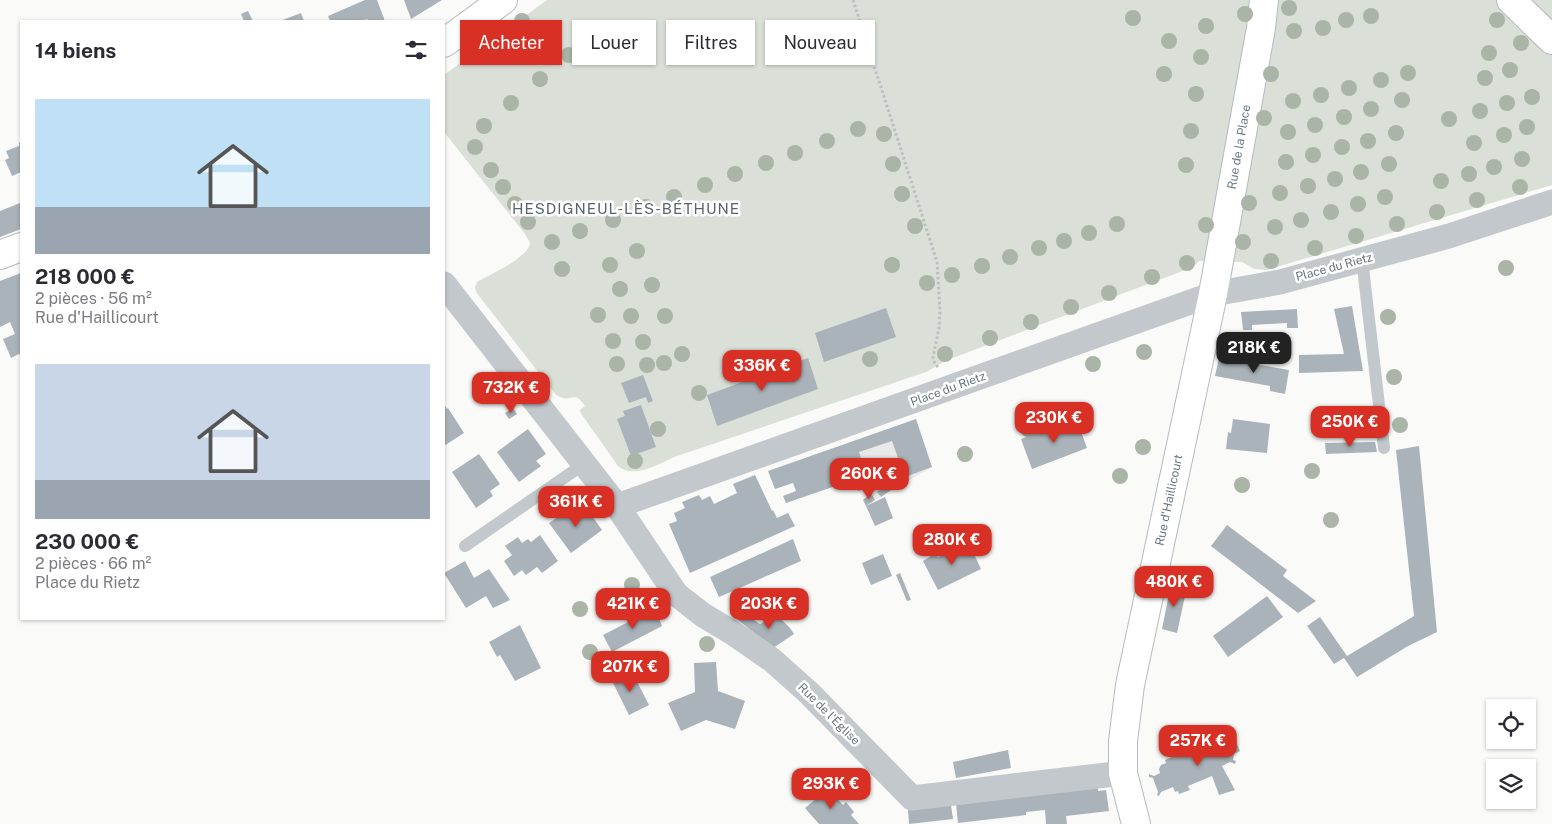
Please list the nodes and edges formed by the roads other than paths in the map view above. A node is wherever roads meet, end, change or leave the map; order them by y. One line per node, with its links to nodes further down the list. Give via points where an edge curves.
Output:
1 (503, 0): 5 (street)
2 (1264, 0): 11 (street, Rue de la Place)
3 (1512, 0): 4 (street)
4 (1552, 40)
5 (445, 42)
6 (1552, 202): 9 (street, Place du Rietz, via 1449,236)
7 (20, 247): 8 (street)
8 (0, 256)
9 (1362, 259): 11 (street, Place du Rietz, via 1280,282); 12 (lane)
10 (445, 285): 13 (street)
11 (1213, 294): 14 (street, Place du Rietz); 16 (street, Rue d'Haillicourt, via 1130,686 1123,741)
12 (1384, 448)
13 (584, 464): 14 (street); 15 (lane)
14 (617, 506): 16 (street, Rue de l'Église, via 676,594 772,660 912,798)
15 (465, 546)
16 (1123, 773): 17 (street, Rue d'Haillicourt)
17 (1136, 824)

